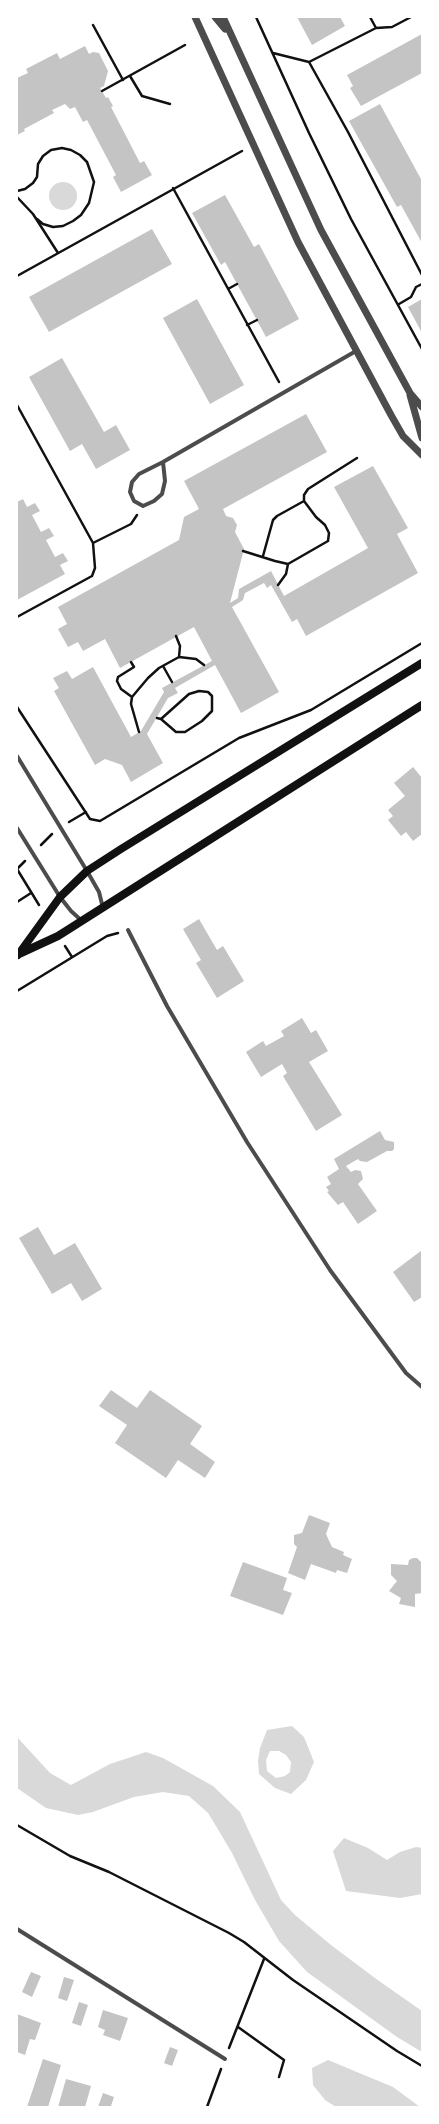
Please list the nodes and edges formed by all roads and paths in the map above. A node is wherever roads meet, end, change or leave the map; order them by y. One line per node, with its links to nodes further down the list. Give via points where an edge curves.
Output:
1 (195, 17): 17 (street)
2 (215, 17): 10 (street)
3 (223, 17): 10 (street)
4 (256, 17): 11 (path)
5 (370, 17): 8 (path)
6 (411, 17): 8 (path, via 392,27)
7 (93, 24): 14 (path)
8 (376, 28): 12 (path)
9 (185, 45): 13 (path)
10 (237, 47): 36 (street, via 321,230)
11 (273, 53): 12 (path); 30 (path, via 351,219)
12 (310, 62): 25 (path)
13 (130, 76): 14 (path); 16 (path, via 142,96)
14 (123, 80): 15 (path)
15 (102, 91)
16 (170, 104)
17 (253, 146): 18 (path); 34 (street, via 298,242)
18 (173, 188): 23 (path); 24 (path)
19 (17, 191): 21 (path, via 33,183 37,177 38,164 51,150 71,150 87,162 94,182 89,203 81,214 63,226 53,227)
20 (17, 197): 21 (path)
21 (37, 219): 24 (path)
22 (208, 241): 23 (path)
23 (203, 243): 29 (path)
24 (58, 253): 26 (path)
25 (422, 275)
26 (17, 276)
27 (237, 284): 29 (path)
28 (422, 284): 30 (path, via 416,287 411,297)
29 (228, 289): 32 (path)
30 (399, 304): 33 (path)
31 (257, 320): 32 (path)
32 (248, 325): 35 (path)
33 (422, 349)
34 (356, 351): 40 (street, via 403,436); 42 (street)
35 (274, 373)
36 (410, 393): 38 (street); 39 (street)
37 (17, 405): 45 (path)
38 (422, 407)
39 (422, 438)
40 (422, 455)
41 (357, 458): 43 (path, via 308,489)
42 (163, 462): 44 (street, via 166,481 162,494); 44 (street, via 139,474 132,482 130,492 134,501)
43 (304, 501): 47 (path, via 273,520); 48 (path, via 325,525 329,533 328,541)
44 (143, 506): 45 (path, via 131,524)
45 (93, 543): 50 (path, via 95,568 92,576)
46 (243, 551): 47 (path)
47 (263, 556): 48 (path)
48 (288, 564): 49 (path, via 286,574)
49 (278, 586)
50 (17, 617)
51 (176, 636): 53 (path, via 180,646)
52 (422, 643): 66 (path, via 311,710 239,738 100,821 90,819)
53 (179, 657): 56 (path, via 196,659); 57 (path)
54 (131, 662): 59 (path, via 134,667 118,677 117,681 121,689)
55 (422, 663): 70 (main road)
56 (204, 665)
57 (163, 666): 58 (path); 59 (path, via 148,678)
58 (172, 682)
59 (132, 697): 64 (path, via 132,708)
60 (422, 706): 75 (main road)
61 (17, 707): 66 (path)
62 (157, 718): 63 (path)
63 (161, 719): 63 (path, via 189,694 199,691 208,692 212,696 212,711 185,732 176,732)
64 (139, 732)
65 (17, 756): 67 (street)
66 (86, 812): 67 (path)
67 (59, 827): 70 (street)
68 (17, 828): 71 (street)
69 (17, 869): 73 (path, via 31,893)
70 (87, 871): 71 (main road); 75 (street, via 99,892)
71 (60, 897): 76 (street); 79 (main road)
72 (17, 898): 73 (path)
73 (22, 898): 74 (path)
74 (17, 902)
75 (103, 908): 76 (main road)
76 (82, 922): 79 (main road, via 48,942)
77 (128, 930): 81 (street, via 167,1006 247,1142 343,1290 406,1373)
78 (107, 936): 80 (path)
79 (18, 955)
80 (17, 991)
81 (422, 1387)
82 (17, 1825): 84 (path, via 70,1856 109,1872 229,1933)
83 (17, 1929): 86 (street)
84 (264, 1959): 85 (path); 87 (path)
85 (238, 2027): 86 (path); 88 (path, via 284,2060)
86 (225, 2059): 89 (path)
87 (422, 2066)
88 (279, 2077)
89 (207, 2107)

